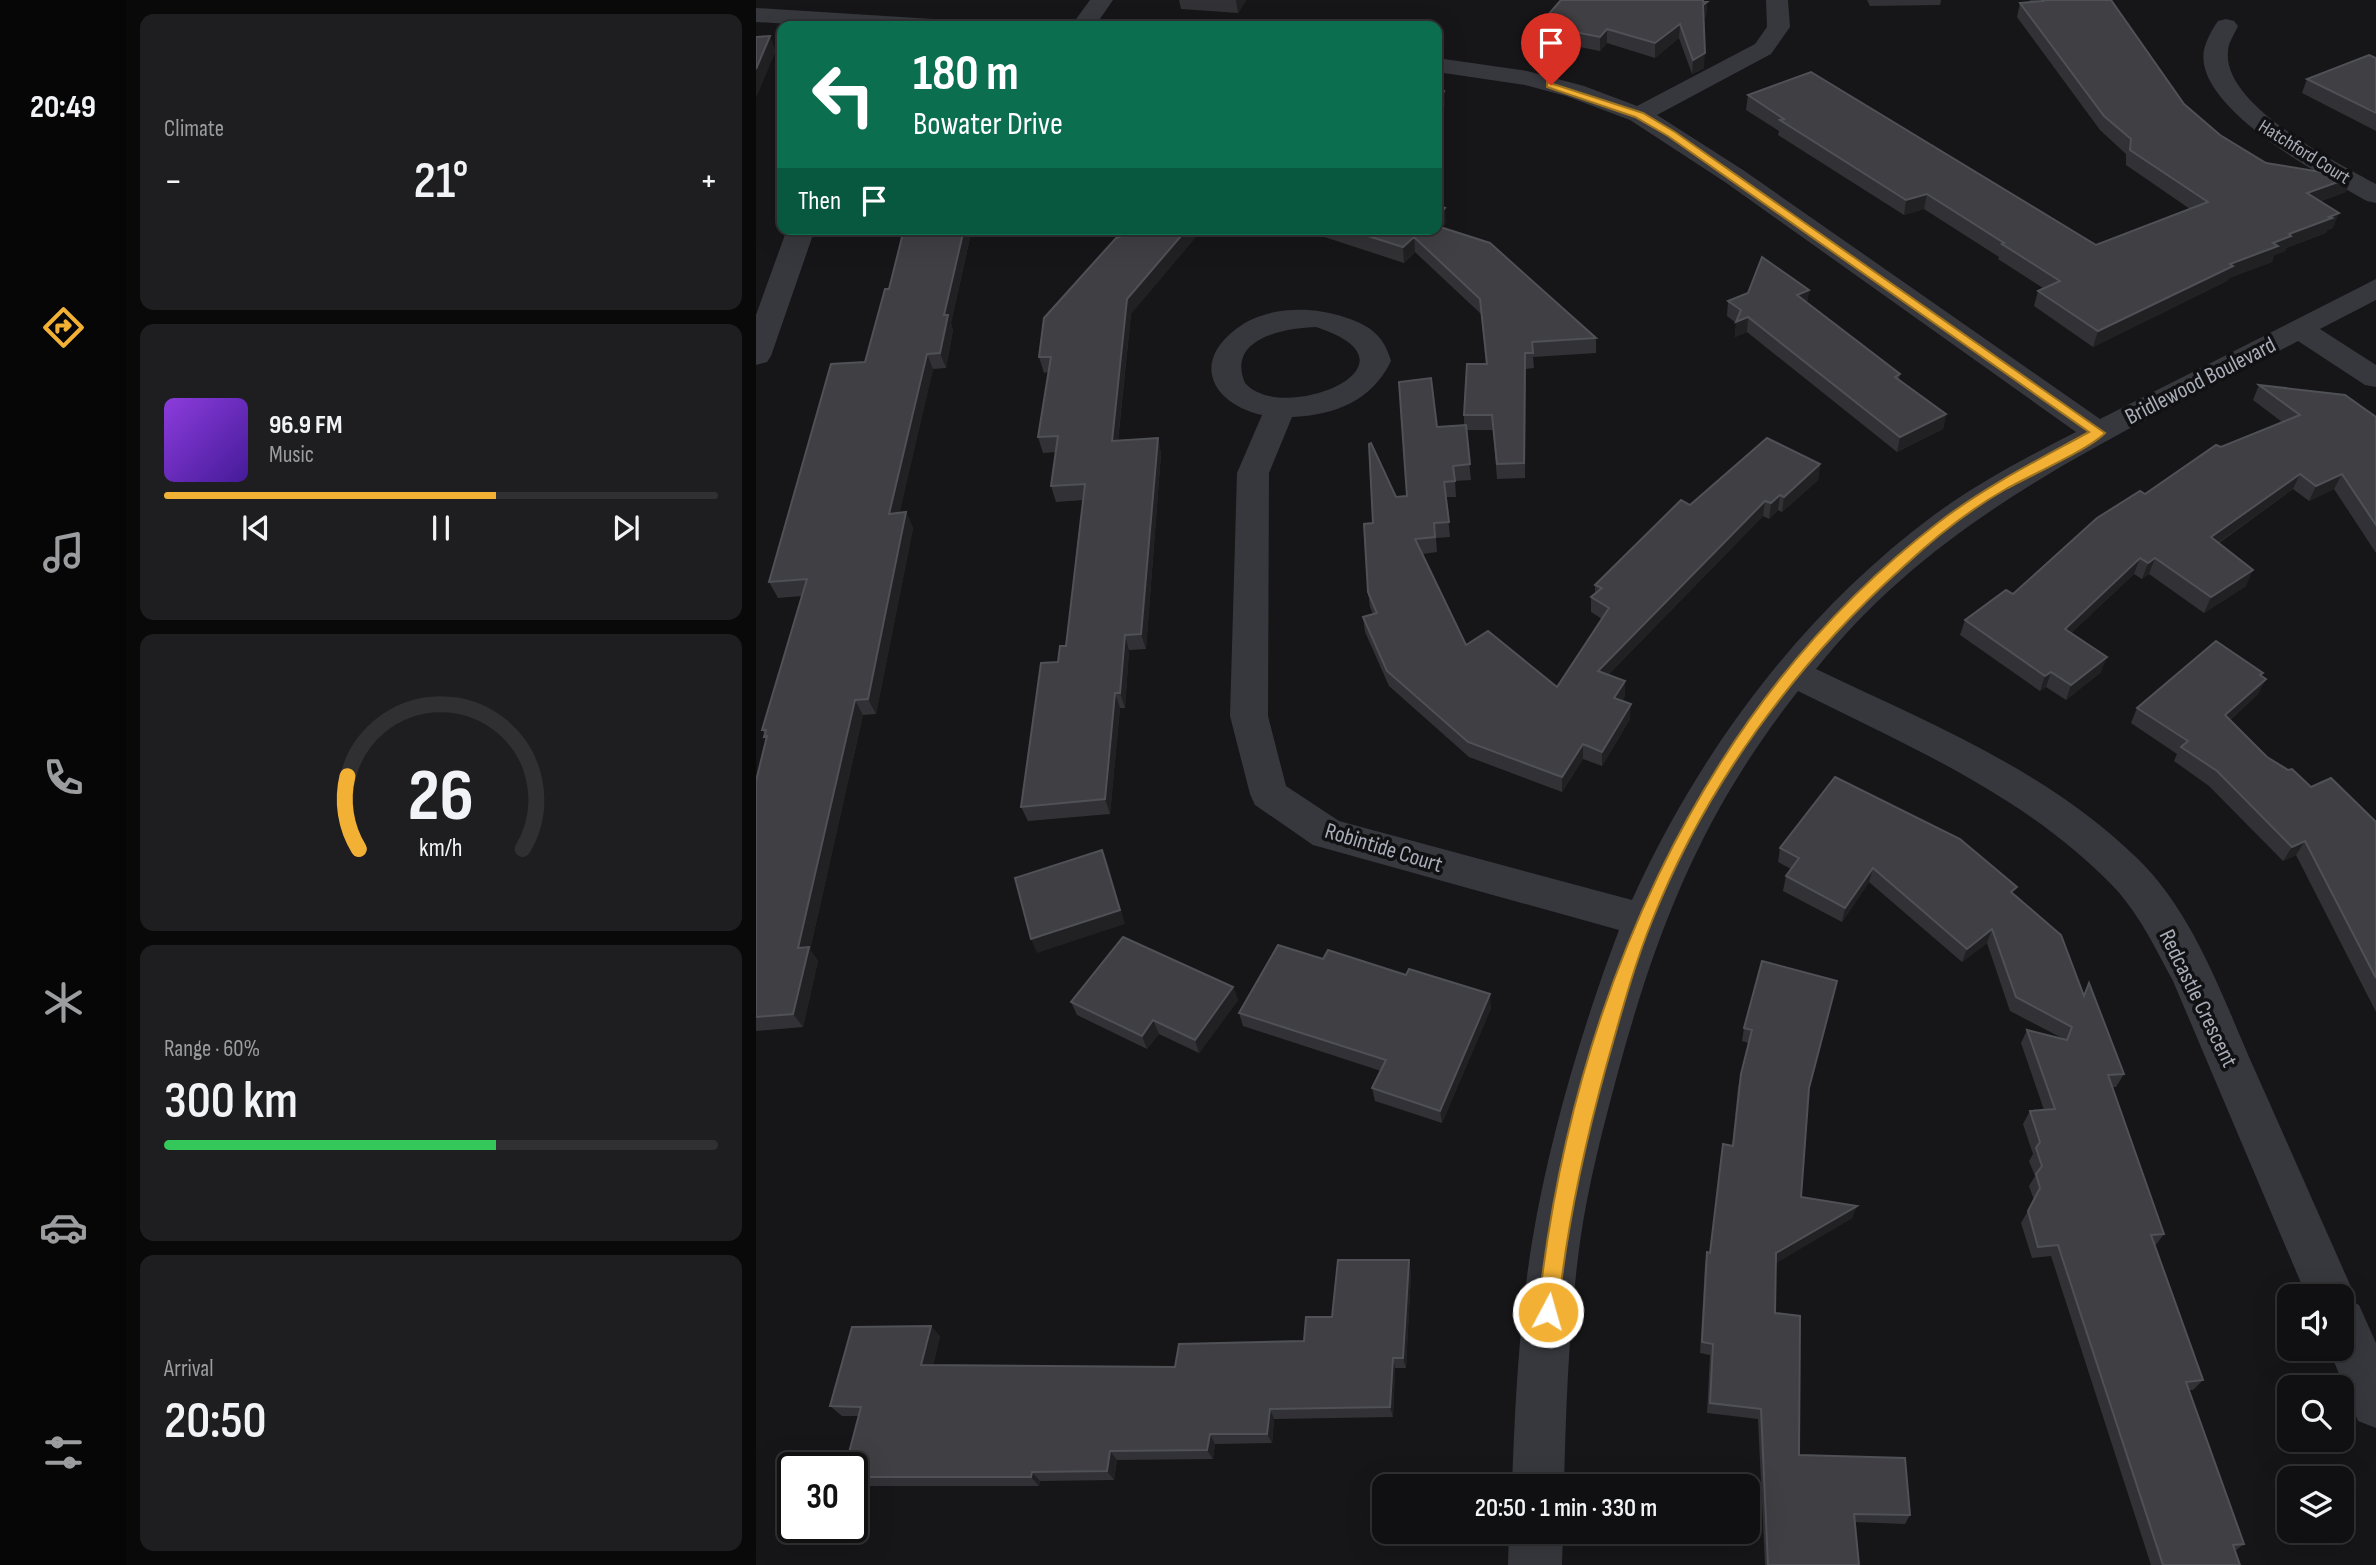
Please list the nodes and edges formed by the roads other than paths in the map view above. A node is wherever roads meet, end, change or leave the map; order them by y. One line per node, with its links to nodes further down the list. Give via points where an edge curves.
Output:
1 (1102, 0): 5 (street)
2 (1777, 0): 8 (street, via 1778,33 1763,48)
3 (756, 15): 4 (street)
4 (841, 21)
5 (1087, 21)
6 (2226, 26): 9 (street, Hatchford Court, via 2219,34 2217,61 2222,78 2244,109 2289,145)
7 (1442, 66): 8 (street, via 1527,78)
8 (1639, 115): 16 (street, via 1734,176)
9 (2376, 195)
10 (799, 235): 13 (street)
11 (2376, 288): 12 (street, Bridlewood Boulevard)
12 (2299, 329): 14 (street); 16 (street, Bridlewood Boulevard)
13 (756, 356)
14 (2376, 378)
15 (1280, 409): 15 (street, via 1317,407 1349,396 1374,370 1376,355 1370,342 1342,323 1318,318 1268,324 1247,334 1224,363 1226,379 1237,393); 18 (street, Robintide Court, via 1253,473 1250,716 1269,794 1327,834)
16 (2099, 433): 17 (street, Bridlewood Boulevard, via 1998,488 1945,524 1844,615)
17 (1793, 673): 18 (street, Bridlewood Boulevard, via 1713,785); 19 (street, Redcastle Crescent, via 1994,772 2048,805 2125,872 2163,922 2192,975)
18 (1644, 920): 22 (street, Bridlewood Boulevard, via 1581,1124 1553,1262)
19 (2325, 1284)
20 (2354, 1351): 21 (street)
21 (2376, 1403)
22 (1538, 1474)
23 (1536, 1544): 24 (street)
24 (1535, 1565)

